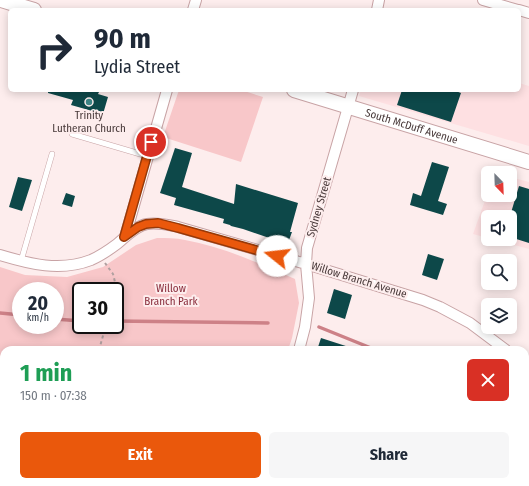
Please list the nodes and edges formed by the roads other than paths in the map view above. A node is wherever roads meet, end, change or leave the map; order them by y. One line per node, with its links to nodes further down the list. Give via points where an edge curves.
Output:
1 (1, 0): 3 (main road)
2 (483, 0): 4 (street)
3 (27, 8)
4 (511, 8)
5 (166, 92): 11 (street)
6 (301, 92): 8 (main road, South McDuff Avenue)
7 (352, 92): 8 (street, Sydney Street)
8 (348, 106): 12 (main road, South McDuff Avenue); 16 (street, Sydney Street, via 307,248)
9 (72, 134): 11 (lane)
10 (52, 154): 15 (lane)
11 (147, 156): 13 (street)
12 (529, 162)
13 (124, 237): 15 (street, Willow Branch Avenue, via 104,253 75,264 48,266); 16 (street, Willow Branch Avenue, via 138,227 158,223)
14 (0, 255): 15 (street, Willow Branch Avenue)
15 (21, 261)
16 (306, 264): 17 (street, Sydney Street, via 309,298); 18 (street, Willow Branch Avenue, via 440,307 470,323)
17 (300, 346)
18 (501, 346)

